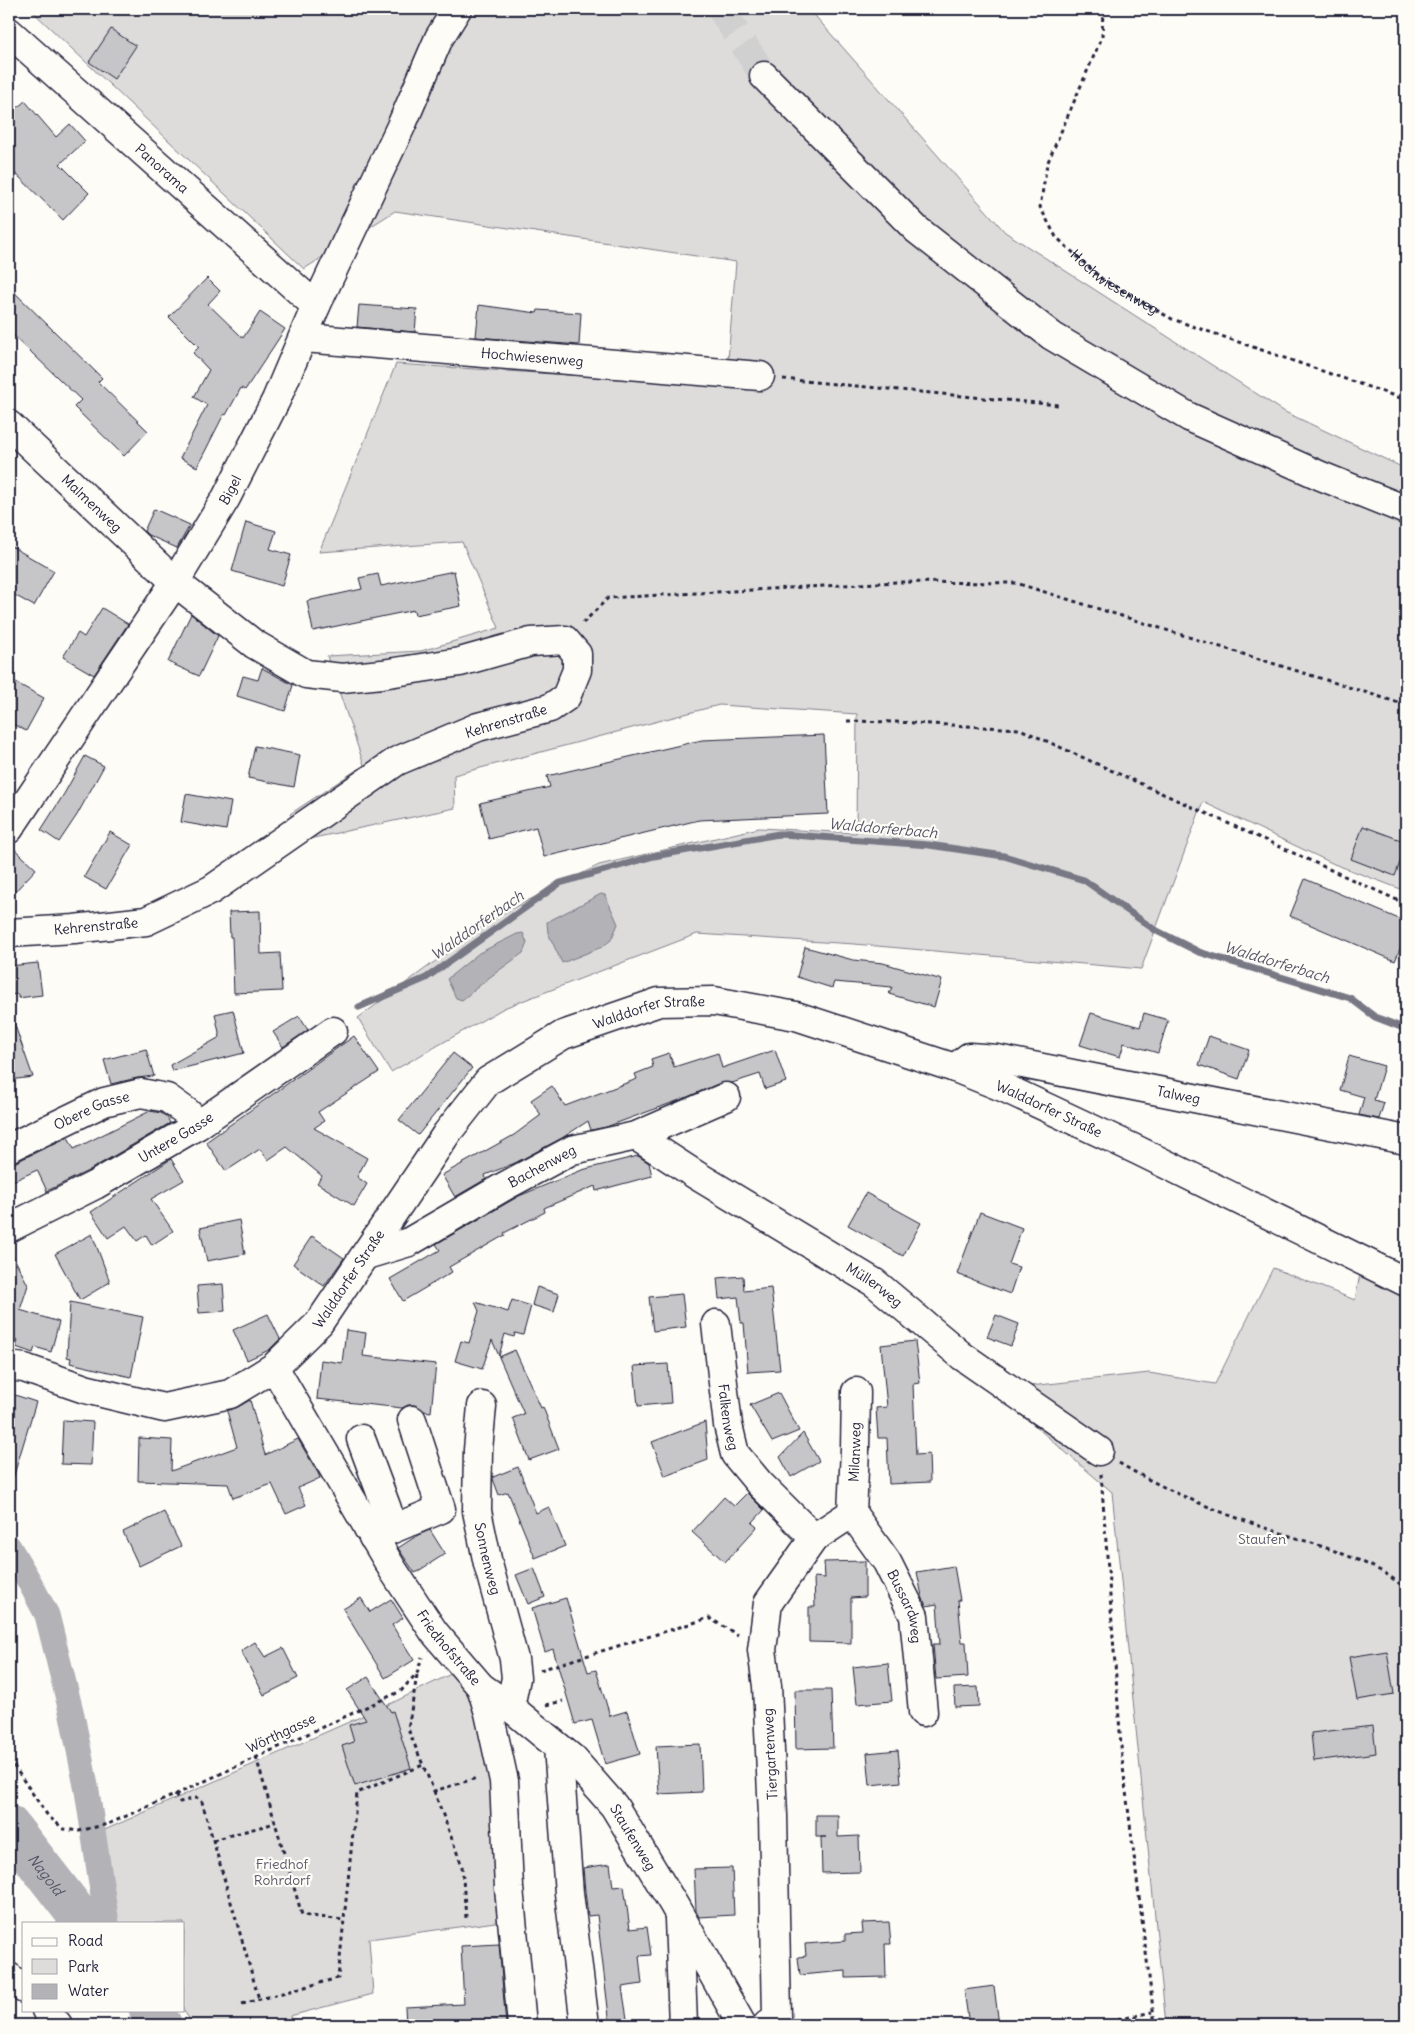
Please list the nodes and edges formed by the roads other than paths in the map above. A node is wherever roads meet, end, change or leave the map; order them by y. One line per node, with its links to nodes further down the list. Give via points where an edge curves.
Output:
1 (457, 9): 4 (street, Bigel, via 439,38)
2 (9, 32): 4 (street, Panorama)
3 (764, 76): 8 (street, via 916,230 1052,336 1189,417)
4 (316, 306): 5 (street, Bigel)
5 (304, 338): 6 (street, Hochwiesenweg); 9 (street, Bigel, via 226,498)
6 (760, 376)
7 (9, 425): 9 (street, Malmenweg)
8 (1406, 510)
9 (175, 582): 10 (street, Bigel); 11 (street, Kehrenstraße, via 254,644 306,674 342,678 382,674 460,662 531,642 564,640 578,654 577,670 566,697 550,708 478,727 396,761 211,890 146,921)
10 (9, 829)
11 (9, 933)
12 (333, 1031): 15 (street, Untere Gasse)
13 (955, 1068): 17 (street, Talweg, via 969,1057 997,1059); 20 (street, Walddorfer Straße, via 796,1016 714,1001 660,1002 563,1035 488,1081 447,1133); 21 (street, Walddorfer Straße, via 1128,1146)
14 (726, 1097): 16 (street, Bachenweg)
15 (198, 1125): 18 (street, Obere Gasse, via 167,1098 141,1093 104,1102); 19 (street, Untere Gasse, via 95,1185)
16 (636, 1136): 20 (street, Bachenweg, via 572,1150 409,1242); 29 (street, Müllerweg, via 876,1283 962,1356)
17 (1406, 1140)
18 (9, 1148)
19 (9, 1228)
20 (366, 1255): 24 (street, Walddorfer Straße, via 319,1323)
21 (1406, 1282)
22 (716, 1324): 32 (street, Falkenweg, via 728,1425 735,1454 758,1483)
23 (9, 1366): 24 (street, Walddorfer Straße, via 164,1408 230,1394)
24 (274, 1367): 31 (street, Friedhofstraße)
25 (856, 1392): 30 (street, Milanweg)
26 (482, 1406): 34 (street, Sonnenweg, via 478,1510 488,1564 514,1659 516,1678)
27 (412, 1420): 31 (street, via 441,1509)
28 (361, 1439): 31 (street, via 387,1509)
29 (1099, 1451)
30 (852, 1513): 32 (street, Tiergartenweg); 35 (street, Bussardweg, via 887,1562 914,1616)
31 (370, 1532): 33 (street, Friedhofstraße, via 434,1632)
32 (814, 1538): 46 (street, Tiergartenweg, via 768,1603 762,1650 768,1696 776,1935 777,2017)
33 (481, 1687): 34 (street, Staufenweg); 42 (street, Friedhofstraße, via 504,1781 509,1888)
34 (510, 1707): 36 (street, Staufenweg)
35 (923, 1712)
36 (558, 1746): 37 (street, Staufenweg, via 614,1806); 43 (street, via 569,1893)
37 (679, 1914): 44 (street); 45 (street, Staufenweg)
38 (9, 1977): 39 (street)
39 (22, 1987)
40 (48, 2012): 41 (street)
41 (58, 2025)
42 (522, 2025)
43 (585, 2025)
44 (683, 2025)
45 (742, 2025)
46 (767, 2025)

